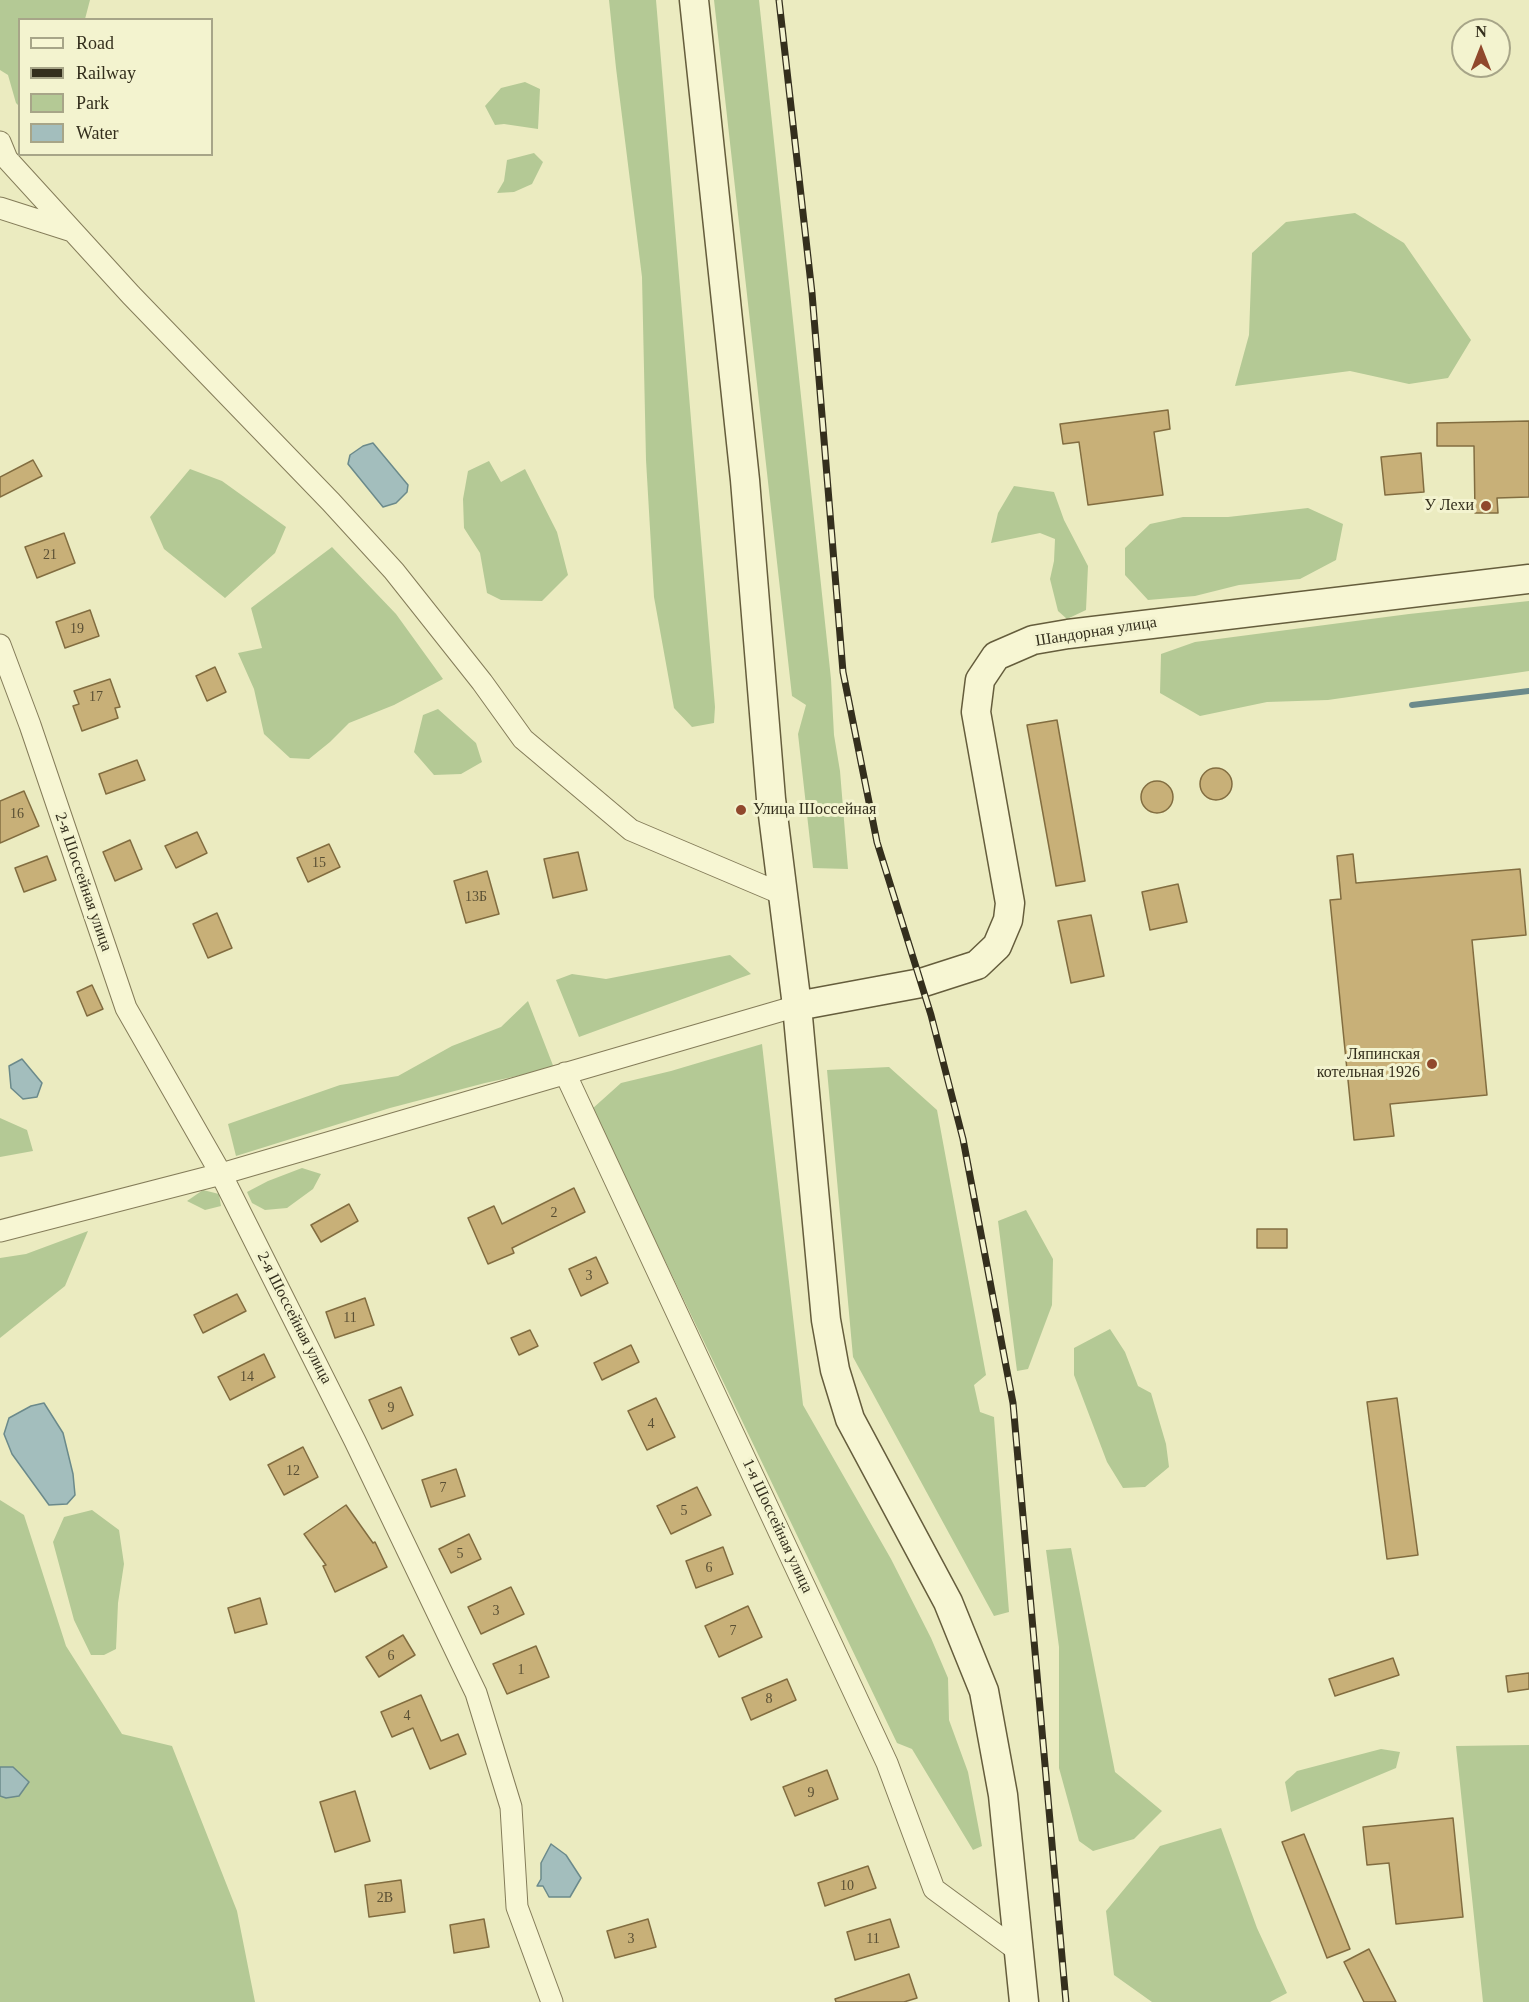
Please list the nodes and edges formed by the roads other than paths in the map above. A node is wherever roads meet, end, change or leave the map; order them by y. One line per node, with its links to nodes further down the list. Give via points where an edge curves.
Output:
1 (694, 0): 7 (main road, via 745,480)
2 (0, 142): 4 (street, via 7,159)
3 (0, 207): 4 (street)
4 (73, 231): 7 (street, via 394,571 523,739 631,830)
5 (1529, 579): 8 (main road, Шандорная улица, via 1068,634 1033,640 996,656 980,680 976,712 1010,903 1008,920 997,946 977,964 921,983)
6 (0, 645): 10 (street, 2-я Шоссейная улица, via 126,1008)
7 (782, 894): 8 (main road)
8 (797, 1006): 9 (street); 12 (main road, via 826,1320 835,1370 850,1419 948,1602 984,1691 1003,1795)
9 (566, 1073): 10 (street); 12 (street, 1-я Шоссейная улица, via 887,1763 933,1888)
10 (221, 1174): 11 (street); 13 (street, 2-я Шоссейная улица, via 476,1693 511,1807 517,1907)
11 (0, 1231)
12 (1017, 1950): 14 (main road)
13 (552, 2002)
14 (1024, 2002)

